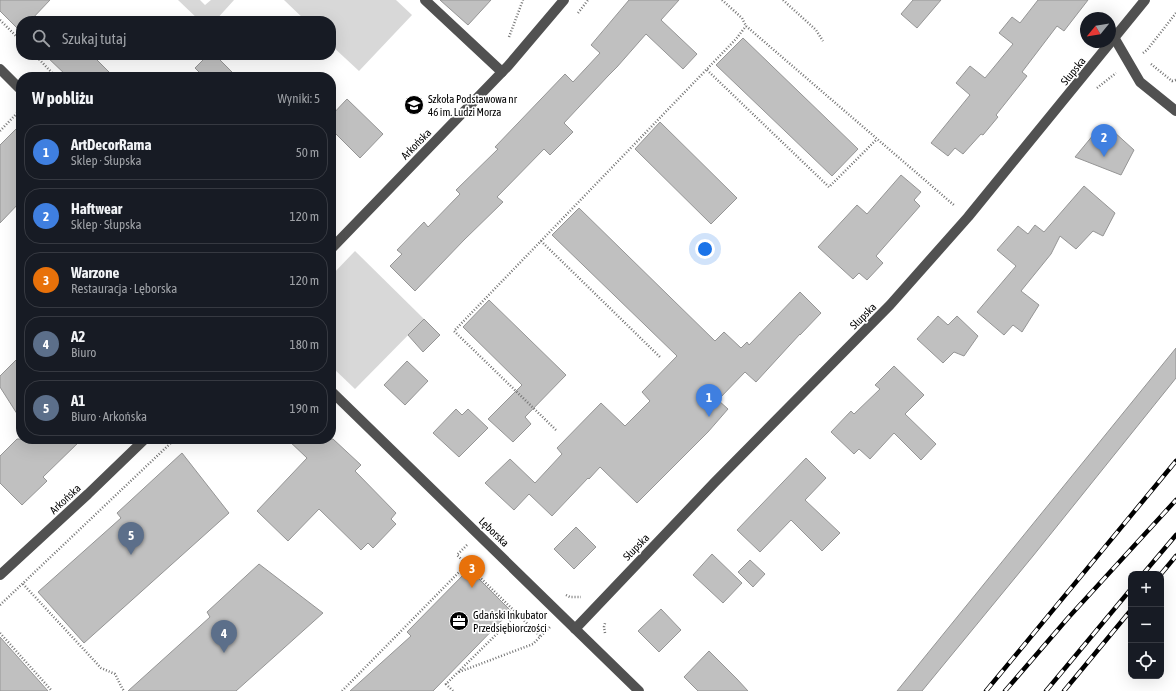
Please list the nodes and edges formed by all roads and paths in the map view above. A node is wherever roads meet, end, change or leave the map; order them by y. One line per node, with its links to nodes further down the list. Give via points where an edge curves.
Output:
1 (425, 0): 20 (street)
2 (523, 0): 11 (path)
3 (564, 0): 20 (street, Arkońska)
4 (722, 0): 8 (path, via 742,18)
5 (783, 0): 12 (path, via 816,30)
6 (1145, 0): 10 (street, Słupska)
7 (0, 20): 9 (path)
8 (746, 26): 18 (path); 26 (path)
9 (16, 36)
10 (1116, 36)
11 (508, 41)
12 (823, 42)
13 (1116, 42): 23 (street, via 1140,82)
14 (1107, 48): 27 (street, Słupska)
15 (40, 60): 19 (path)
16 (1148, 62): 21 (path, via 1172,81)
17 (0, 69): 22 (street)
18 (707, 70): 26 (path, via 829,187); 28 (path)
19 (51, 72)
20 (502, 72): 29 (street, Arkońska)
21 (1176, 80)
22 (16, 85)
23 (1176, 111)
24 (16, 114): 25 (path)
25 (0, 131)
26 (877, 139): 27 (path)
27 (968, 217): 43 (street, Słupska, via 890,305 715,482)
28 (541, 241): 30 (path); 32 (path, via 454,331)
29 (336, 244)
30 (662, 358)
31 (336, 396): 43 (street, Lęborska)
32 (556, 430)
33 (140, 444): 37 (street, Arkońska)
34 (170, 444): 38 (path)
35 (468, 544): 36 (path, via 457,555)
36 (467, 564): 42 (path); 51 (path)
37 (0, 575)
38 (23, 584): 41 (path); 48 (path, via 101,668 115,674)
39 (563, 594): 40 (path, via 578,598)
40 (586, 596)
41 (0, 605)
42 (517, 614): 46 (path); 47 (path)
43 (575, 629): 53 (street, Lęborska)
44 (546, 631): 46 (path)
45 (0, 633): 49 (path)
46 (541, 637): 47 (path, via 533,644)
47 (459, 672): 52 (path, via 446,684)
48 (123, 690): 50 (path)
49 (52, 691)
50 (119, 691)
51 (342, 691)
52 (453, 691)
53 (639, 691)

